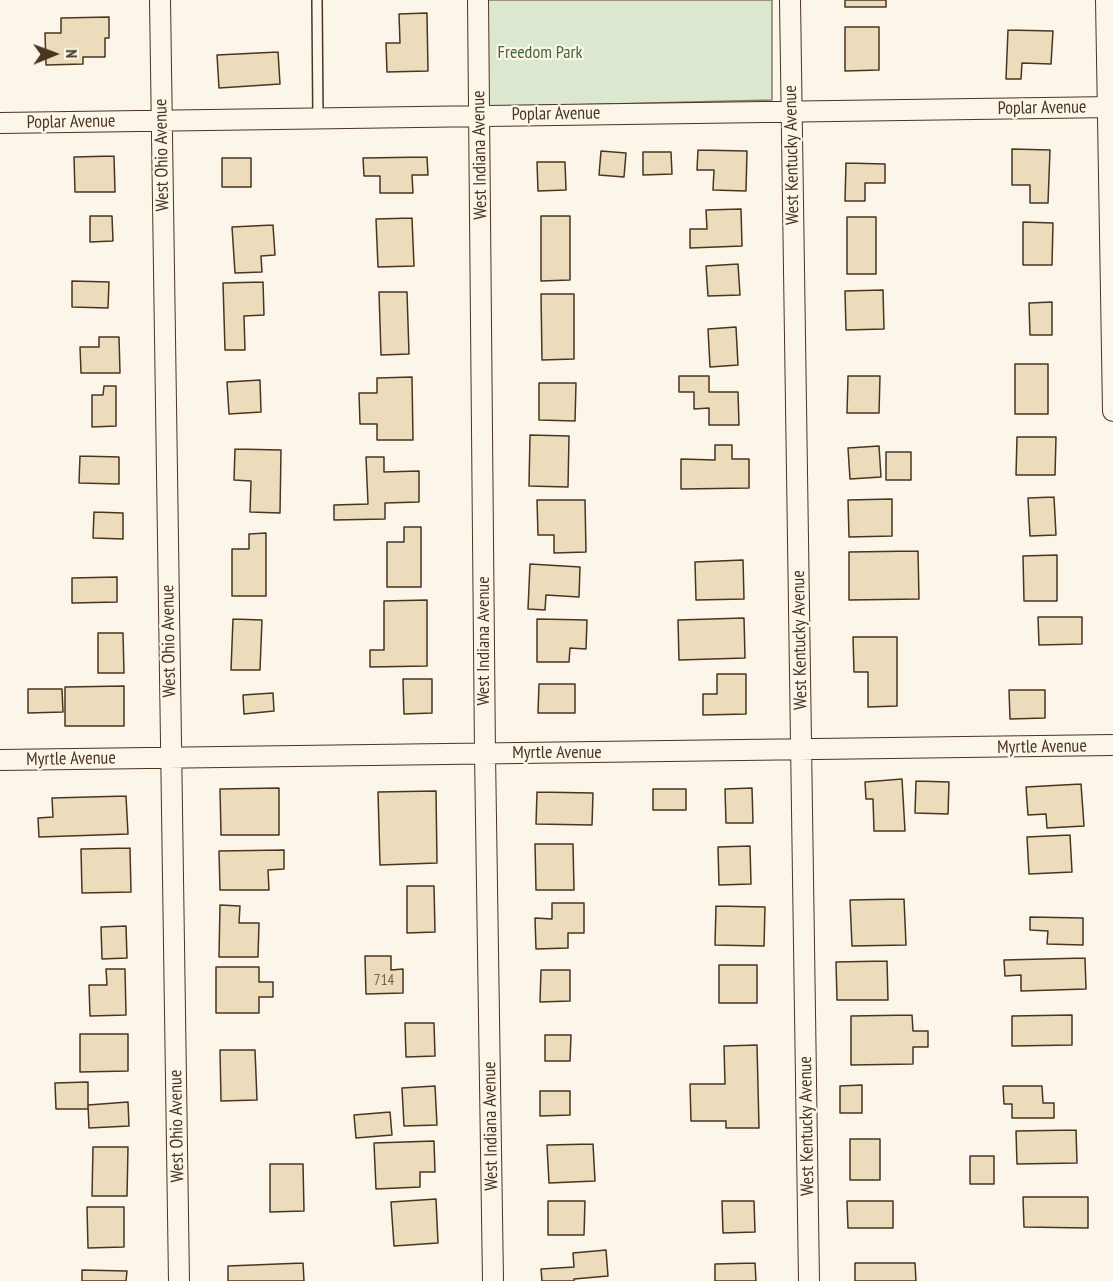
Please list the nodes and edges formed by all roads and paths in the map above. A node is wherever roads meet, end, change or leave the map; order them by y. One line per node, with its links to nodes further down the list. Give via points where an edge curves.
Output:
1 (160, 0): 10 (street, West Ohio Avenue)
2 (316, 0): 9 (lane)
3 (478, 0): 8 (street, West Indiana Avenue)
4 (790, 0): 7 (street, West Kentucky Avenue)
5 (1106, 0): 6 (street)
6 (1110, 107): 7 (street, Poplar Avenue); 12 (street)
7 (791, 112): 8 (street, Poplar Avenue); 14 (street, West Kentucky Avenue)
8 (480, 115): 9 (street, Poplar Avenue); 15 (street, West Indiana Avenue)
9 (318, 118): 10 (street, Poplar Avenue)
10 (162, 121): 11 (street, Poplar Avenue); 16 (street, West Ohio Avenue)
11 (0, 123)
12 (1113, 411)
13 (1113, 745): 14 (street, Myrtle Avenue)
14 (802, 751): 15 (street, Myrtle Avenue); 20 (street, West Kentucky Avenue)
15 (485, 753): 16 (street, Myrtle Avenue); 19 (street, West Indiana Avenue)
16 (171, 758): 17 (street, Myrtle Avenue); 18 (street, West Ohio Avenue)
17 (0, 760)
18 (179, 1281)
19 (493, 1281)
20 (809, 1281)

